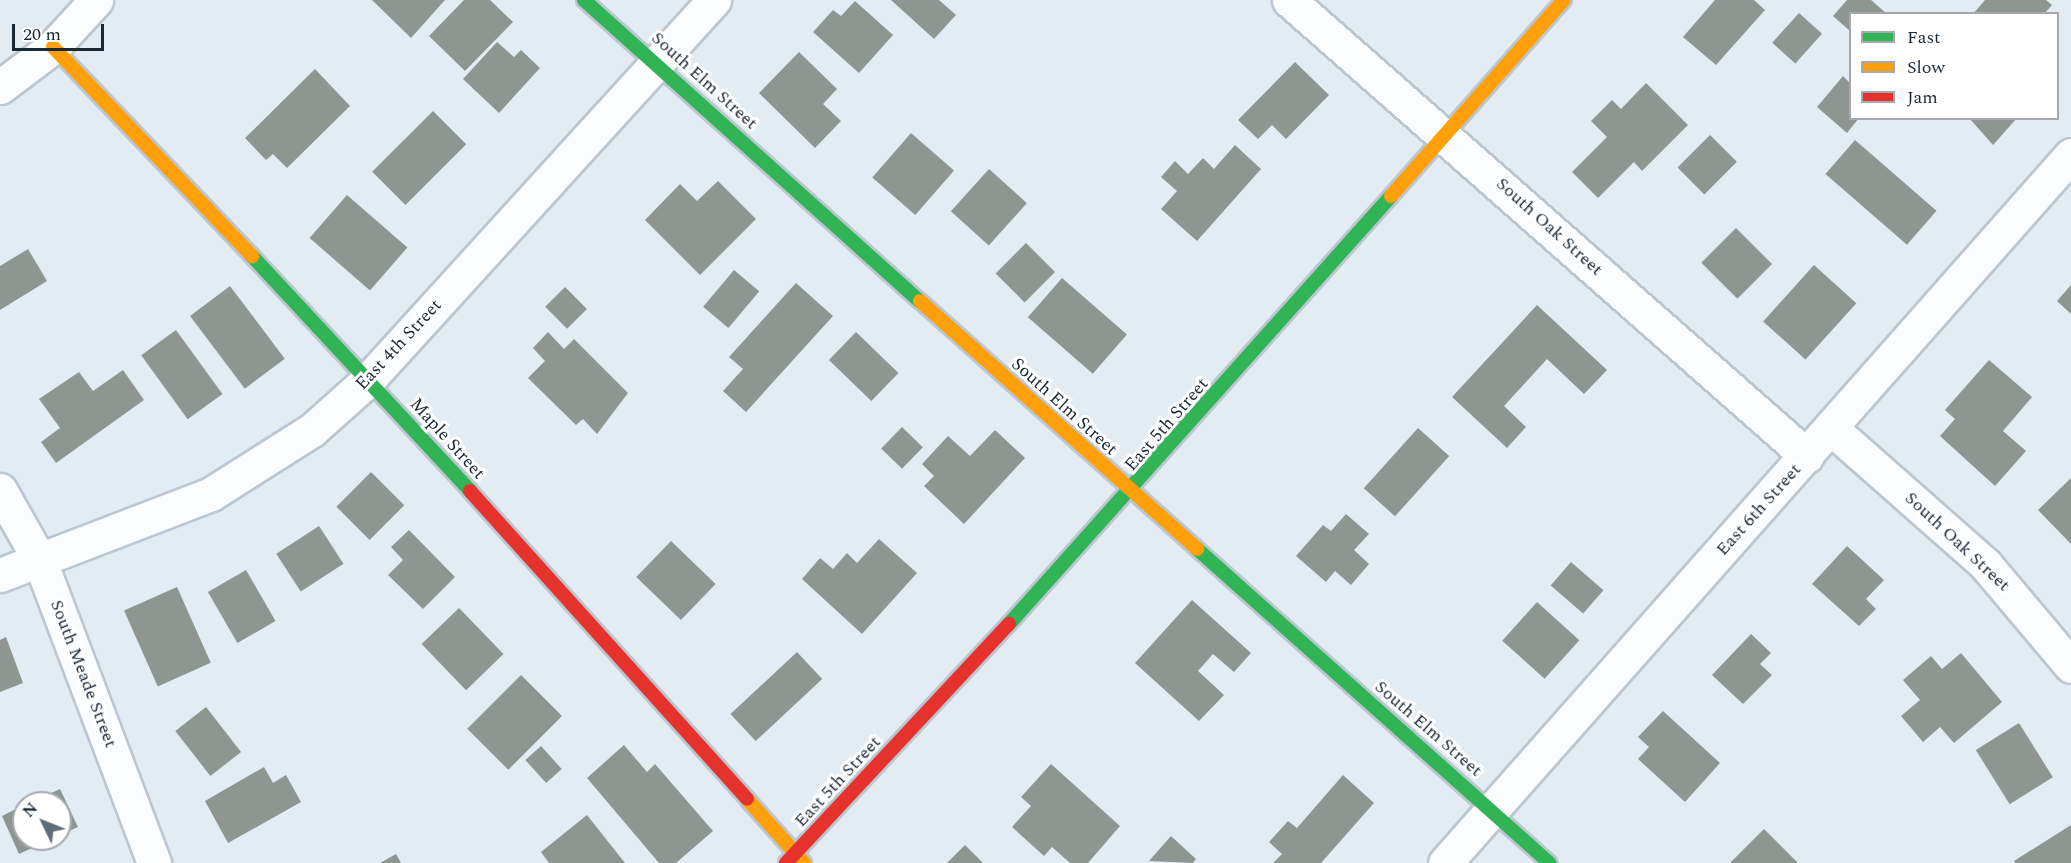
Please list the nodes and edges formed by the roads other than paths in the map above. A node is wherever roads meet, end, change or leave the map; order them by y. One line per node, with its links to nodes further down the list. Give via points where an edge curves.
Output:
1 (96, 0): 6 (street)
2 (584, 0): 7 (street, South Elm Street)
3 (714, 0): 7 (street, East 4th Street)
4 (1289, 0): 9 (street, South Oak Street)
5 (1564, 0): 9 (street, East 5th Street)
6 (54, 47): 8 (street); 11 (street, Maple Street)
7 (659, 64): 11 (street, East 4th Street); 15 (street, South Elm Street)
8 (0, 87)
9 (1447, 136): 13 (street, South Oak Street); 15 (street, East 5th Street)
10 (2071, 155): 12 (street, East 6th Street)
11 (369, 379): 16 (street, East 4th Street, via 312,430 211,494); 20 (street, Maple Street)
12 (1832, 429): 13 (street, East 6th Street); 18 (street, South Oak Street, via 1985,564)
13 (1807, 456): 19 (street, East 6th Street)
14 (0, 490): 16 (street, South Meade Street)
15 (1131, 493): 19 (street, South Elm Street); 20 (street, East 5th Street)
16 (40, 561): 17 (street, East 4th Street); 21 (street, South Meade Street)
17 (0, 575)
18 (2071, 666)
19 (1492, 809): 22 (street, East 6th Street); 23 (street, South Elm Street)
20 (795, 860)
21 (154, 863)
22 (1445, 863)
23 (1549, 863)

